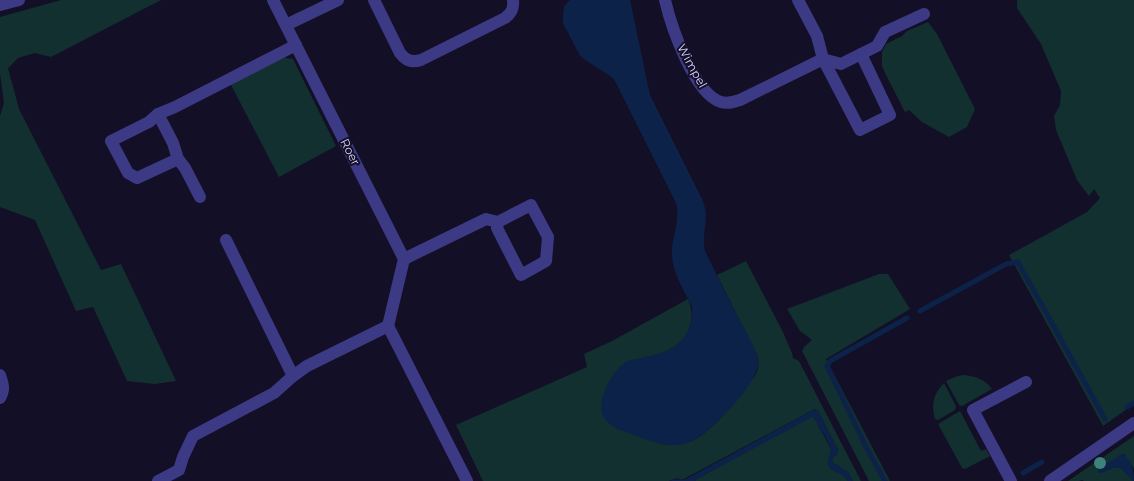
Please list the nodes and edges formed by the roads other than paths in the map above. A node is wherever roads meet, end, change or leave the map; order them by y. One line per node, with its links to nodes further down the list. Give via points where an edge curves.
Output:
1 (19, 0): 8 (street)
2 (273, 0): 10 (street, Roer)
3 (338, 0): 10 (street)
4 (374, 0): 5 (street, via 400,53 413,62 505,18 513,10)
5 (512, 0)
6 (665, 0): 13 (street, Wimpel, via 672,27 691,68 708,94 723,103 749,97)
7 (798, 0): 13 (street)
8 (0, 5)
9 (924, 14): 12 (street, via 885,32 877,46)
10 (286, 25): 11 (street, Roer)
11 (296, 45): 14 (street); 19 (street, Roer)
12 (861, 54): 13 (street, via 841,64); 13 (street, via 890,115 860,130)
13 (824, 59)
14 (158, 114): 15 (street); 15 (street, via 111,141 128,173 137,178)
15 (178, 159): 16 (street)
16 (200, 197)
17 (498, 222): 17 (street, via 531,205 548,237 546,261 520,275 497,228); 19 (street, via 486,219)
18 (226, 240): 22 (street)
19 (404, 258): 20 (street)
20 (388, 326): 22 (street); 28 (street)
21 (0, 375): 24 (street, via 4,386)
22 (293, 376): 26 (street, via 274,393 193,436 183,457)
23 (1026, 382): 29 (street, via 973,410)
24 (0, 398)
25 (1134, 424): 30 (street)
26 (182, 475): 27 (street)
27 (158, 481)
28 (467, 481)
29 (1011, 481)
30 (1050, 481)

